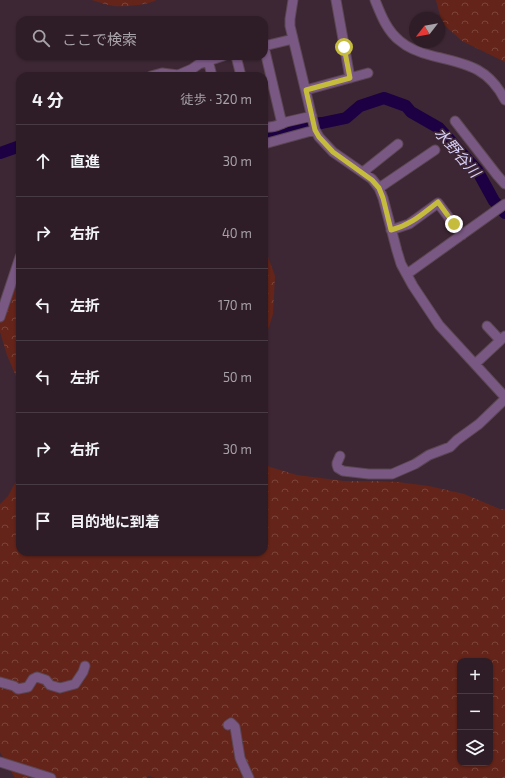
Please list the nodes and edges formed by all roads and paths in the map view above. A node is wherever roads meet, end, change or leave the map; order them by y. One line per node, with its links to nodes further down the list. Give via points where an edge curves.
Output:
1 (294, 0): 4 (street, via 290,18)
2 (336, 0): 13 (street)
3 (375, 0): 15 (street, via 385,23 400,42 424,54 474,68 493,81)
4 (293, 39): 5 (street); 14 (street)
5 (268, 46)
6 (208, 60): 9 (street); 10 (street)
7 (237, 60): 11 (street)
8 (267, 60): 18 (street)
9 (186, 72)
10 (211, 72)
11 (240, 72)
12 (368, 73): 13 (street)
13 (350, 78): 14 (street)
14 (306, 90): 17 (street)
15 (505, 100)
16 (455, 121): 24 (street)
17 (314, 123): 18 (street, via 303,118); 20 (street); 23 (street, via 319,137 333,152)
18 (282, 124): 19 (street)
19 (268, 126)
20 (268, 142)
21 (398, 144): 23 (street)
22 (435, 150): 25 (street)
23 (362, 172): 25 (street)
24 (505, 184)
25 (379, 188): 27 (street)
26 (501, 207): 28 (street)
27 (391, 230): 28 (street, via 409,224 438,202); 30 (street)
28 (462, 235): 30 (street)
29 (16, 269): 31 (street)
30 (406, 274): 34 (street, via 431,315)
31 (0, 317)
32 (487, 326): 33 (street)
33 (503, 338): 34 (street)
34 (474, 364): 35 (street)
35 (505, 397): 36 (street, via 479,424 450,447 428,455 392,474 344,471 337,465)
36 (340, 456)
37 (85, 666): 38 (street, via 75,684 60,688 36,677 28,687 18,689)
38 (0, 682)
39 (228, 725): 42 (street, via 231,723 235,727 240,758)
40 (0, 762): 41 (street)
41 (51, 778)
42 (249, 778)

